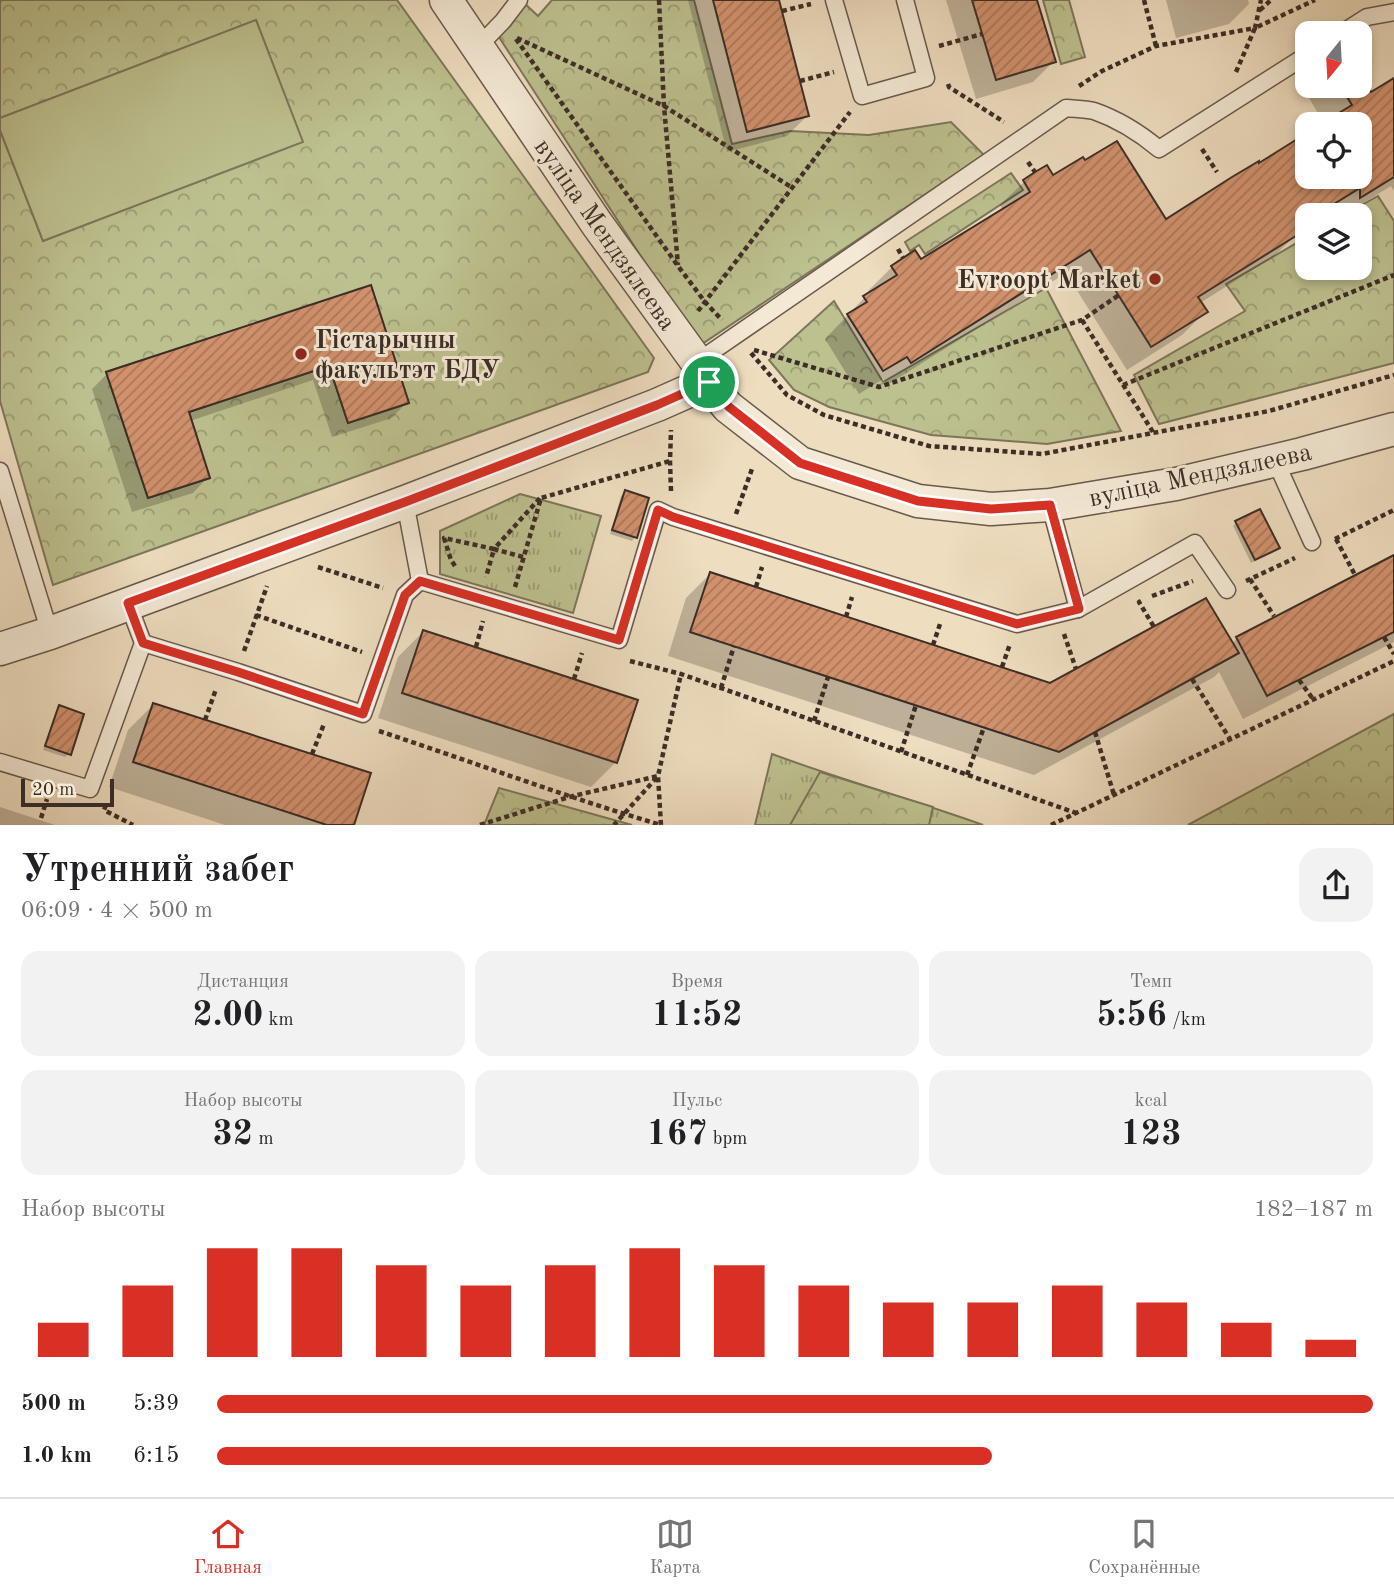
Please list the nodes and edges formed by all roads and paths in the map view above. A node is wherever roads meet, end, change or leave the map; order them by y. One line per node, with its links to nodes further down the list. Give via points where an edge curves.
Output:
1 (446, 0): 18 (street, вуліца Мендзялеева)
2 (519, 0): 18 (lane)
3 (659, 0): 25 (path)
4 (905, 0): 9 (lane, via 926,78 862,96)
5 (1144, 0): 17 (path)
6 (1261, 0): 10 (path)
7 (1271, 0): 10 (path)
8 (1315, 0): 14 (path)
9 (826, 1): 11 (path)
10 (1259, 10): 14 (path)
11 (782, 11)
12 (1394, 12): 13 (lane)
13 (1361, 21)
14 (1255, 28): 17 (path); 26 (path)
15 (982, 34): 16 (path, via 938,47)
16 (934, 35)
17 (1156, 46): 23 (path)
18 (477, 48): 38 (street, вуліца Мендзялеева)
19 (1295, 63): 26 (lane)
20 (838, 71): 22 (path)
21 (945, 74): 27 (path, via 949,87)
22 (800, 81)
23 (1069, 92)
24 (847, 102): 32 (path, via 850,113)
25 (664, 106): 32 (path); 33 (path); 33 (path, via 513,36)
26 (1219, 111): 27 (lane, via 1159,149 1092,110 1066,108)
27 (1026, 135): 39 (lane)
28 (1200, 147): 31 (path)
29 (1028, 162): 30 (path)
30 (1035, 172)
31 (1217, 172)
32 (791, 187): 36 (path)
33 (678, 266): 36 (path)
34 (1394, 275): 42 (path)
35 (1119, 295): 37 (path)
36 (705, 302): 38 (path); 39 (path)
37 (1082, 320): 42 (path); 45 (path, via 879,387 746,347 788,395 824,415 929,446 1042,454)
38 (674, 332): 40 (street, вуліца Мендзялеева)
39 (736, 335): 40 (lane)
40 (703, 372): 43 (street); 46 (street, вуліца Мендзялеева, via 729,407)
41 (1394, 375): 45 (path, via 1269,411)
42 (1123, 385): 45 (path)
43 (673, 397): 48 (path); 51 (street)
44 (1394, 429): 47 (street, вуліца Мендзялеева)
45 (1153, 432)
46 (764, 435): 52 (street, вуліца Мендзялеева, via 800,463 918,501 991,509); 54 (path)
47 (1275, 460): 52 (street, вуліца Мендзялеева, via 1176,484); 56 (lane)
48 (670, 461): 50 (path); 53 (path)
49 (0, 471): 77 (lane)
50 (541, 498): 58 (path); 59 (path)
51 (405, 502): 57 (street); 63 (lane)
52 (1050, 505): 70 (lane)
53 (673, 517): 54 (lane); 69 (lane, via 658,510 619,640)
54 (729, 534): 70 (lane, via 1017,624)
55 (1336, 538): 61 (path)
56 (1312, 542)
57 (282, 547): 68 (street); 72 (path)
58 (494, 549): 59 (path); 67 (path); 67 (path, via 444,538 451,560)
59 (523, 557): 69 (path)
60 (764, 559): 65 (path)
61 (1355, 575)
62 (1250, 579): 74 (path)
63 (420, 581): 67 (lane); 86 (lane, via 405,595)
64 (855, 586): 75 (path)
65 (756, 587)
66 (1227, 590): 70 (lane, via 1195,543); 76 (path, via 1199,579 1139,602)
67 (481, 592): 69 (lane)
68 (128, 603): 77 (street); 79 (lane)
69 (510, 607)
70 (1079, 609)
71 (944, 614): 80 (path)
72 (256, 615): 86 (path); 89 (path)
73 (485, 615): 83 (path)
74 (1274, 616)
75 (846, 617)
76 (1154, 627)
77 (50, 633): 84 (street)
78 (1384, 637): 85 (path)
79 (143, 643): 89 (lane); 108 (lane, via 90,789)
80 (933, 645)
81 (584, 646): 93 (path)
82 (733, 646): 96 (path)
83 (476, 647)
84 (0, 649)
85 (1394, 653)
86 (383, 659): 89 (lane, via 363,714)
87 (1394, 661): 97 (path)
88 (634, 662): 90 (path)
89 (238, 672)
90 (681, 674): 96 (path); 110 (path)
91 (828, 677): 101 (path)
92 (219, 678): 100 (path)
93 (574, 679)
94 (1192, 679): 105 (path)
95 (1299, 680): 97 (path)
96 (721, 688): 101 (path)
97 (1313, 699): 105 (path)
98 (916, 705): 106 (path)
99 (328, 713): 107 (path)
100 (205, 720)
101 (814, 722): 106 (path)
102 (984, 727): 109 (path)
103 (373, 729): 114 (path)
104 (1095, 732): 112 (path)
105 (1230, 740): 112 (path)
106 (901, 752): 109 (path)
107 (312, 754)
108 (0, 762)
109 (967, 775): 115 (path)
110 (658, 776): 114 (path); 116 (path); 116 (path, via 661,825)
111 (48, 795): 117 (path)
112 (1114, 795): 115 (path)
113 (109, 797): 118 (path, via 104,810)
114 (569, 797): 116 (path); 119 (path)
115 (1076, 813): 121 (path)
116 (624, 814): 120 (path)
117 (41, 818)
118 (133, 825)
119 (480, 825)
120 (614, 825)
121 (1051, 825)

